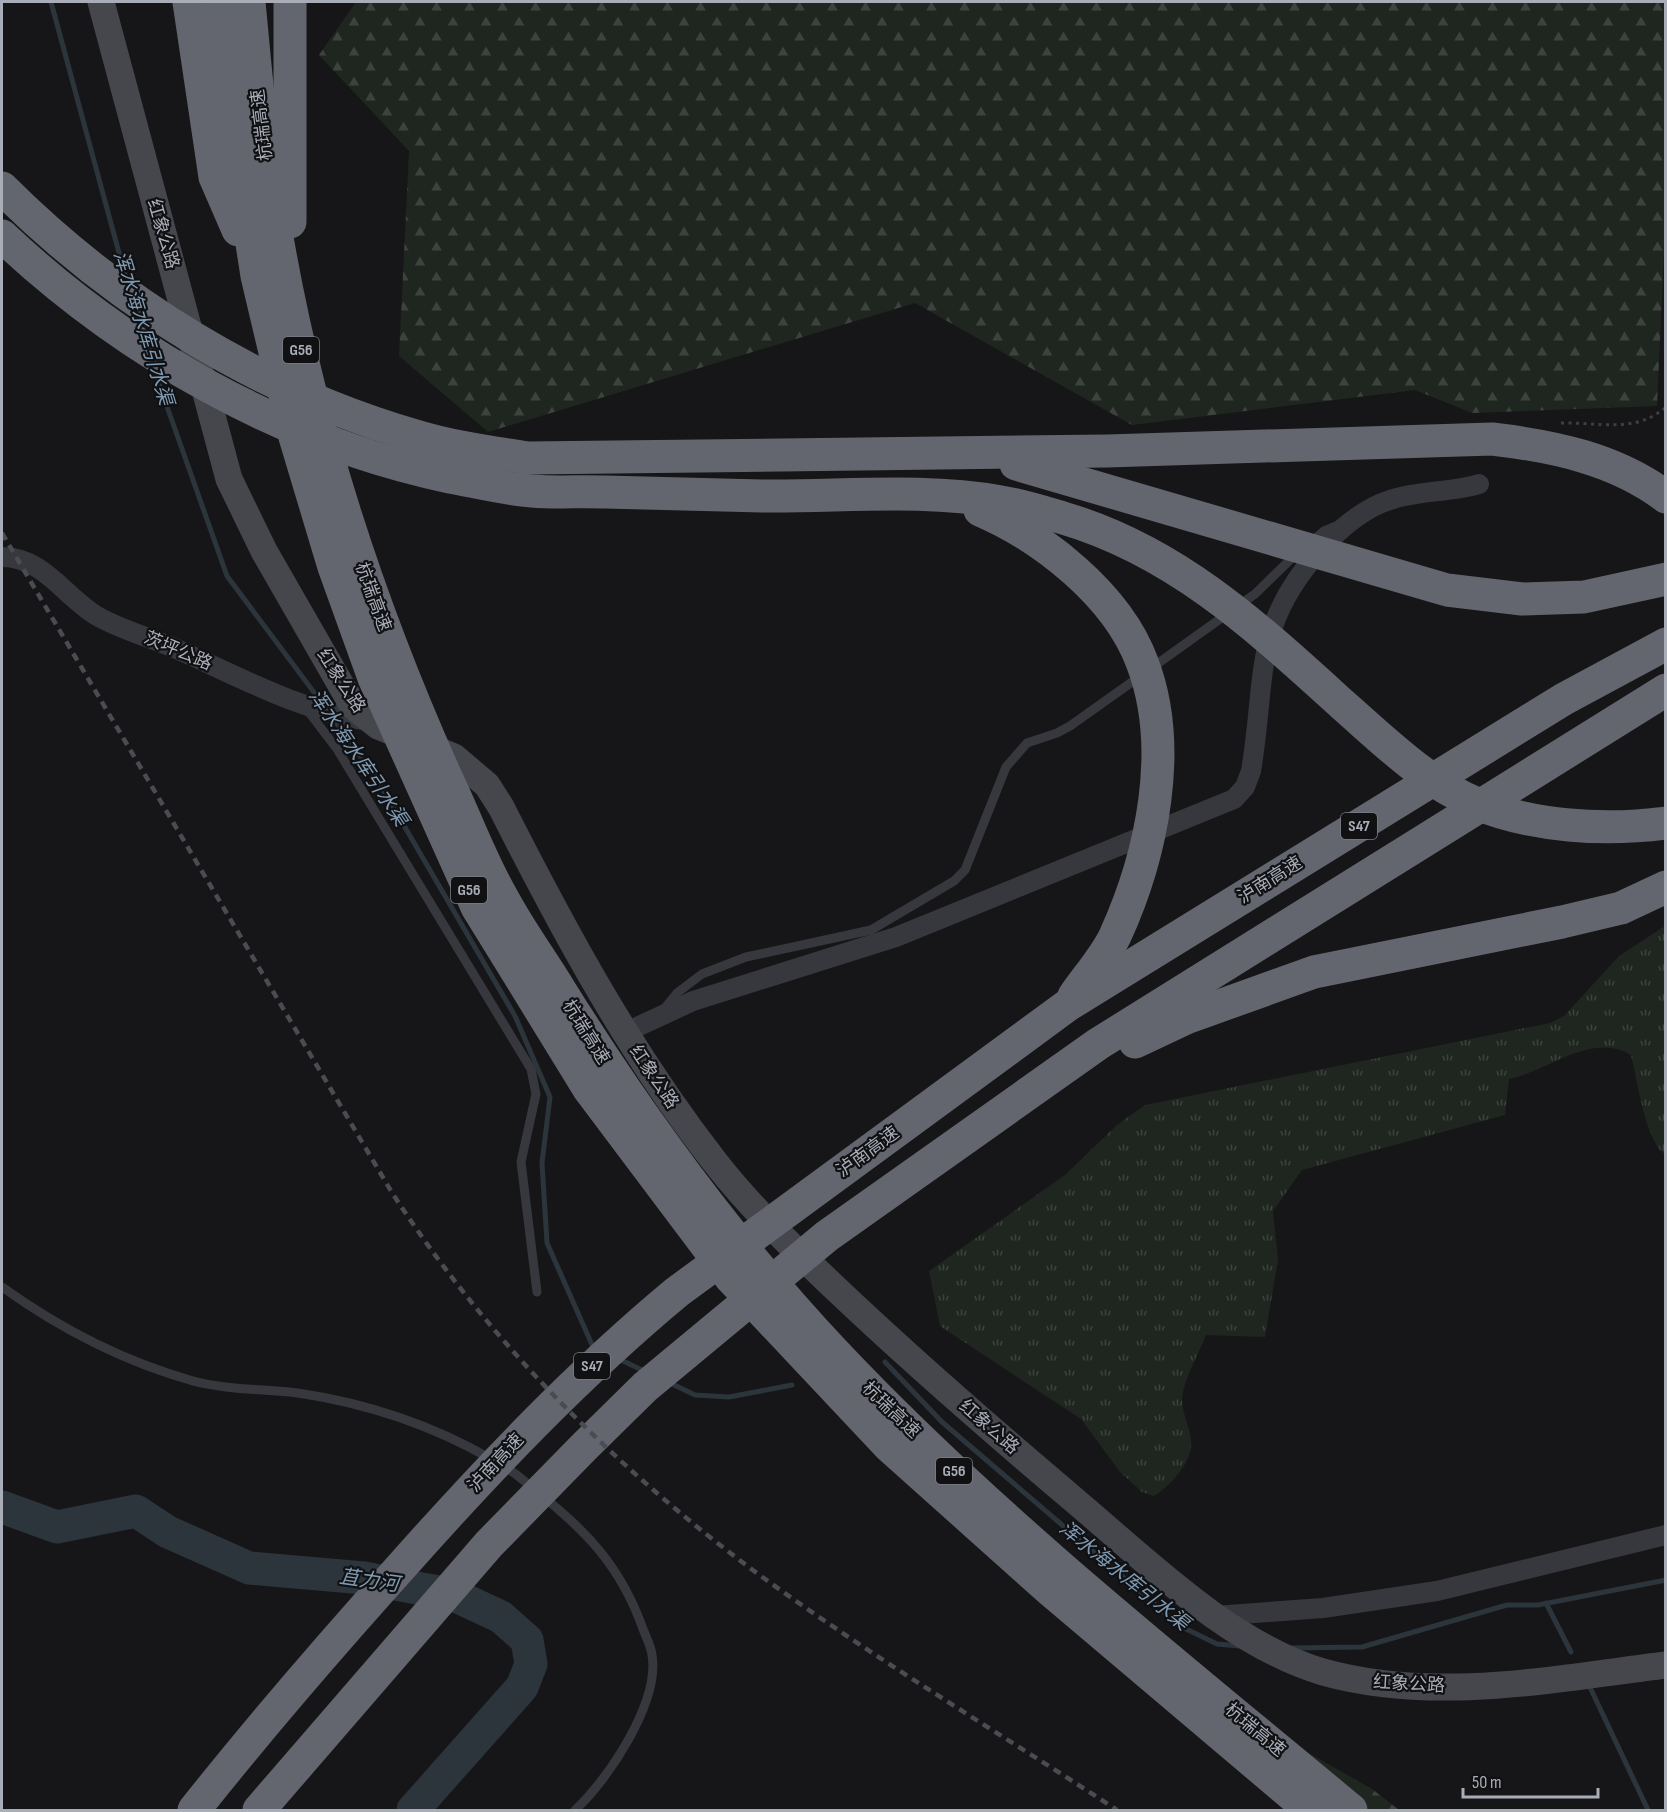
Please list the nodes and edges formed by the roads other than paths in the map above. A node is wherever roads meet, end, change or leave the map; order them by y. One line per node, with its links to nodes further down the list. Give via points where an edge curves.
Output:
1 (101, 2): 19 (main road, 红象公路, via 229,479 264,551 346,694)
2 (189, 2): 8 (highway, via 215,177)
3 (222, 2): 8 (highway, 杭瑞高速 / G56, via 238,153)
4 (249, 2): 8 (highway, 杭瑞高速 / G56, via 274,219)
5 (290, 2): 8 (highway, via 292,203)
6 (2, 188): 9 (highway, via 55,239 165,320 239,363 340,409 414,436 528,458)
7 (2, 236): 11 (highway, via 61,288 175,366 255,409 327,440 412,469 530,491)
8 (271, 278): 25 (highway, 杭瑞高速 / G56, via 310,393 351,536 406,687 500,894); 25 (highway, 杭瑞高速 / G56, via 298,448 334,567 374,678 477,907)
9 (973, 453): 12 (highway, via 1492,439 1562,450 1647,483); 15 (highway, via 1447,590 1522,599 1584,597)
10 (1479, 484): 13 (street, via 1390,500)
11 (934, 495): 20 (highway, via 1002,502 1063,518 1116,535 1182,571 1244,617 1402,758 1443,787 1476,803 1516,817 1587,826); 22 (highway, via 1004,521 1050,550 1092,589 1127,634 1148,678 1156,723 1156,771 1143,854 1114,938)
12 (1665, 497)
13 (1353, 520): 23 (lane, via 1324,531 1278,569 1256,594 1070,726 1027,743 1006,767 965,870 954,881 872,930 746,957 702,974 677,993); 23 (street, via 1311,560 1279,608 1262,670 1251,771 1245,787 1234,799 896,937 693,1001)
14 (2, 557): 18 (street, 茨坪公路, via 18,558 40,569 81,606 113,624)
15 (1665, 579)
16 (1659, 648): 22 (highway, 泸南高速 / S47, via 1564,699)
17 (1665, 690): 26 (highway, S47, via 1098,1044)
18 (305, 704): 19 (street, 茨坪公路); 28 (lane, via 337,749 531,1069 536,1094 521,1162)
19 (369, 721): 24 (main road, 红象公路, via 454,757 487,785 581,963)
20 (1665, 823)
21 (1665, 887): 26 (highway, via 1621,908 1314,972 1186,1018)
22 (1068, 1005): 32 (highway, 泸南高速 / S47, via 677,1292 618,1341 446,1516 283,1699)
23 (657, 1018): 24 (street)
24 (624, 1033): 30 (main road, 红象公路, via 716,1164 788,1243 978,1418)
25 (601, 1083): 35 (highway, 杭瑞高速 / G56, via 731,1278 890,1446 1050,1590); 36 (highway, 杭瑞高速 / G56, via 665,1150 767,1280 870,1389 1014,1526)
26 (1040, 1085): 33 (highway, S47, via 827,1236 645,1387 489,1544)
27 (2, 1287): 34 (lane, via 57,1324 151,1367 207,1384 334,1399 390,1414 477,1451 511,1470 560,1509 594,1541 614,1568 631,1596 653,1655 649,1687 634,1730 612,1767)
28 (537, 1292)
29 (1665, 1536): 30 (street, via 1437,1591 1323,1608)
30 (1214, 1616): 31 (main road, 红象公路, via 1286,1658 1320,1671 1384,1684 1453,1686)
31 (1665, 1665)
32 (194, 1810)
33 (259, 1810)
34 (575, 1810)
35 (1311, 1810)
36 (1351, 1810)

